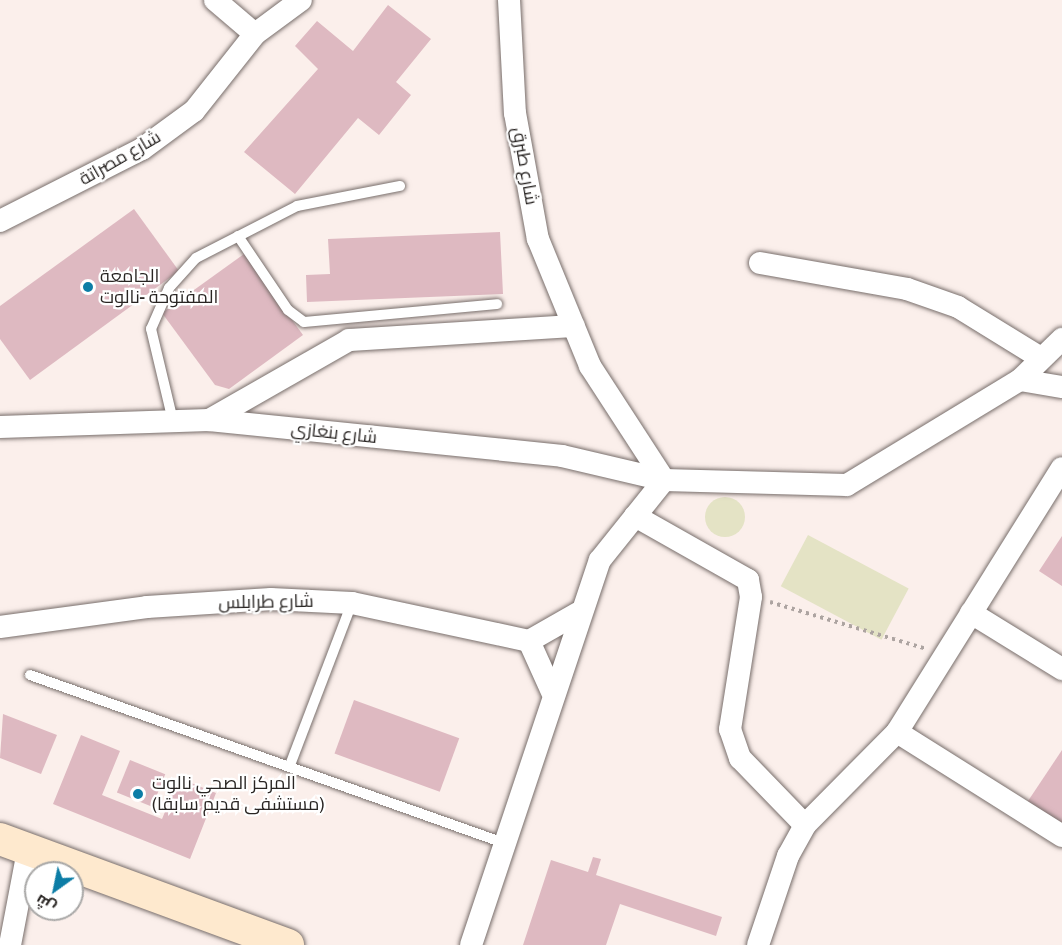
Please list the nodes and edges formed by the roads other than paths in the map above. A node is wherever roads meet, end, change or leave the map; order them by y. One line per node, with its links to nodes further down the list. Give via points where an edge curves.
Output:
1 (215, 0): 4 (street)
2 (301, 0): 4 (street, شارع مصراتة)
3 (509, 0): 10 (street, شارع طبرق, via 515,113 538,239)
4 (255, 34): 6 (street, شارع مصراتة, via 194,111 142,150)
5 (400, 186): 7 (lane, via 297,206)
6 (0, 221)
7 (238, 236): 9 (lane, via 288,310 304,322); 16 (lane, via 189,265 169,288 151,329)
8 (760, 263): 12 (street, via 907,289 958,307)
9 (497, 303)
10 (574, 326): 15 (street, via 349,340); 19 (street, شارع طبرق, via 590,366)
11 (1062, 339): 12 (street, شارع بنغازي)
12 (1041, 358): 13 (street, شارع بنغازي)
13 (1020, 380): 14 (street); 19 (street, شارع بنغازي, via 847,485)
14 (1062, 387)
15 (209, 420): 16 (street, شارع بنغازي); 19 (street, شارع بنغازي, via 562,456)
16 (173, 421): 17 (street, شارع بنغازي)
17 (0, 427)
18 (1062, 468): 23 (street)
19 (664, 480): 20 (street)
20 (635, 516): 22 (street, via 600,560); 31 (street, via 732,566 748,580 751,597 730,729 740,758)
21 (352, 603): 24 (street, شارع طرابلس, via 271,599 169,606); 25 (street, شارع طرابلس); 30 (lane)
22 (578, 613): 25 (street); 28 (street)
23 (971, 613): 26 (street); 29 (street)
24 (0, 627)
25 (529, 641): 28 (street)
26 (1062, 669)
27 (30, 675): 30 (lane)
28 (552, 692): 33 (street)
29 (897, 732): 31 (street); 32 (street)
30 (290, 765): 33 (lane)
31 (805, 825): 38 (street, via 788,856)
32 (1062, 836)
33 (504, 843): 37 (street)
34 (14, 845): 35 (street); 36 (street)
35 (10, 945)
36 (288, 945)
37 (471, 945)
38 (758, 945)

